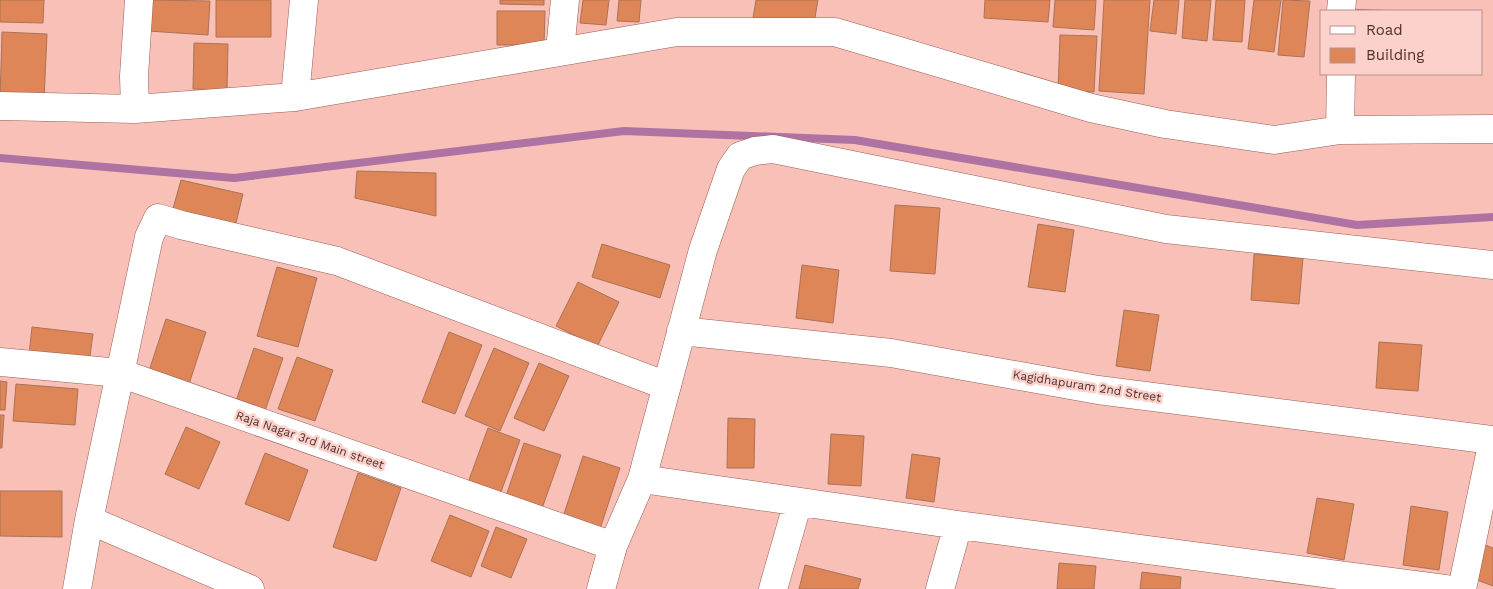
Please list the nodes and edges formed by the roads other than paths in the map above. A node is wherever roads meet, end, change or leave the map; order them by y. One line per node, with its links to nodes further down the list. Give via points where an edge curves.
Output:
1 (140, 0): 8 (street, via 134,76)
2 (304, 0): 6 (street)
3 (564, 0): 4 (street)
4 (560, 51): 6 (street); 10 (street, via 677,32 835,32 1091,108 1165,124 1274,140)
5 (1341, 75): 10 (street)
6 (295, 97): 8 (street)
7 (0, 106): 8 (street)
8 (135, 109)
9 (1493, 129): 10 (street)
10 (1340, 130)
11 (1493, 265): 12 (street, via 1166,229 773,149 740,156 731,169 703,250)
12 (681, 330): 15 (street); 16 (street, Kagidhapuram 2nd Street, via 891,353 1098,390)
13 (0, 362): 14 (street, Raja Nagar 3rd Main street)
14 (120, 373): 15 (street, via 150,237 158,218 337,261); 19 (street); 21 (street, Raja Nagar 3rd Main street)
15 (667, 386): 17 (street)
16 (1493, 440): 28 (street)
17 (642, 479): 18 (street); 21 (street)
18 (798, 502): 20 (street); 25 (street)
19 (89, 520): 22 (street); 23 (street)
20 (958, 525): 26 (street); 27 (street)
21 (614, 546): 24 (street)
22 (77, 589)
23 (250, 589)
24 (601, 589)
25 (773, 589)
26 (940, 589)
27 (1445, 589)
28 (1462, 589)

